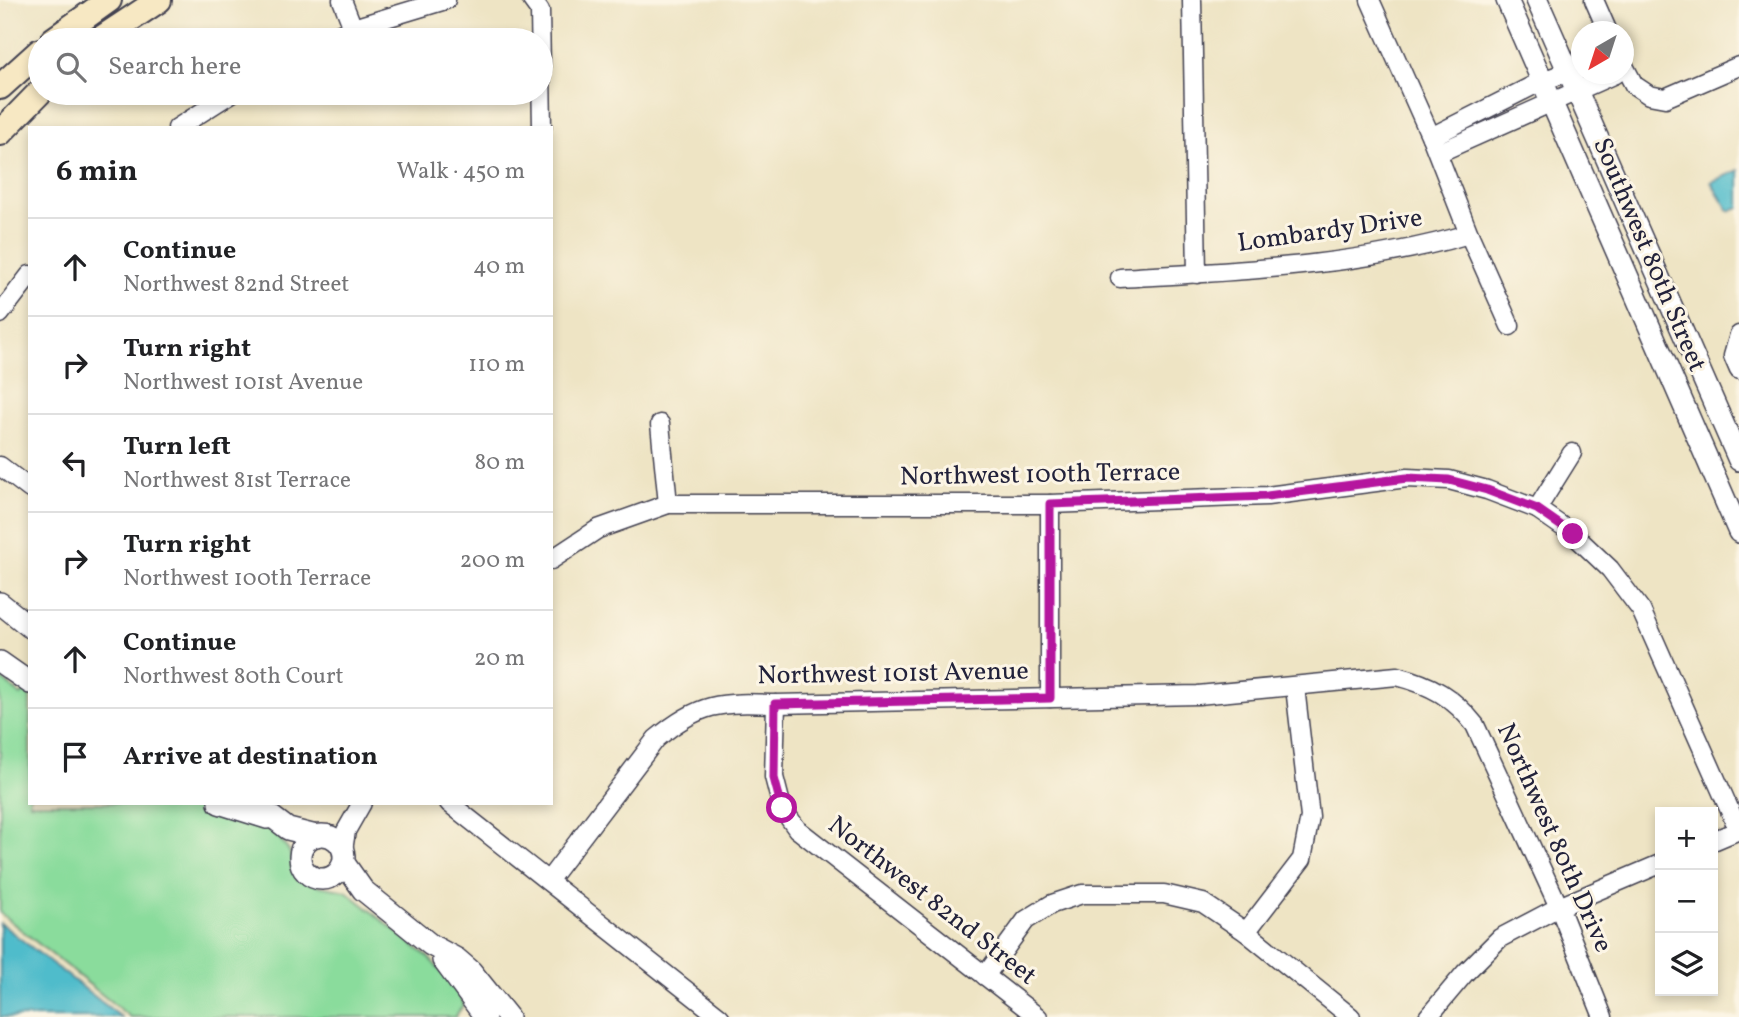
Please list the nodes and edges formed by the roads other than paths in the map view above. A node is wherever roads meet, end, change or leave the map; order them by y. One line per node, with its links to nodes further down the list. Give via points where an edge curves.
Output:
1 (108, 0): 12 (main road)
2 (159, 0): 13 (main road)
3 (342, 0): 14 (street)
4 (446, 0): 14 (street)
5 (532, 0): 15 (street, via 540,11)
6 (1192, 0): 36 (street)
7 (1370, 0): 34 (street, Lombardy Drive)
8 (1507, 0): 20 (street, Southwest 80th Street)
9 (1536, 0): 18 (street, Southwest 80th Street)
10 (1594, 0): 11 (street)
11 (1603, 21)
12 (69, 28)
13 (117, 28)
14 (353, 28)
15 (540, 28)
16 (28, 62): 24 (main road)
17 (1739, 66): 23 (street, via 1665,98 1649,95)
18 (1571, 67)
19 (1571, 78): 20 (street)
20 (1542, 81): 25 (street, Southwest 80th Street); 29 (street)
21 (1571, 82): 25 (street)
22 (1579, 84): 45 (street, Southwest 80th Street)
23 (1633, 84)
24 (0, 87)
25 (1552, 102): 32 (street); 51 (street, Southwest 80th Street)
26 (28, 104): 33 (main road)
27 (213, 105): 30 (street)
28 (542, 105): 31 (street)
29 (1477, 114): 32 (street); 34 (street, via 1469,110 1452,115)
30 (180, 126)
31 (542, 126)
32 (1484, 132): 34 (street)
33 (0, 133)
34 (1435, 145): 35 (street, Lombardy Drive)
35 (1469, 234): 36 (street, Lombardy Drive, via 1279,269); 40 (street, Lombardy Drive)
36 (1196, 274): 38 (street, Lombardy Drive)
37 (28, 278): 39 (street)
38 (1120, 278)
39 (0, 314)
40 (1510, 326)
41 (1739, 335): 42 (street, via 1733,356)
42 (1739, 370)
43 (660, 424): 48 (street)
44 (1572, 453): 50 (street)
45 (1739, 460)
46 (0, 466): 47 (street)
47 (28, 487)
48 (668, 504): 49 (street, Northwest 100th Terrace); 52 (street, Northwest 100th Terrace, via 598,530)
49 (1050, 504): 50 (street, Northwest 100th Terrace, via 1267,496 1407,478 1449,480); 59 (street)
50 (1537, 509): 66 (street, Northwest 100th Terrace, via 1573,534 1610,569 1641,610)
51 (1739, 532)
52 (553, 559)
53 (0, 603): 54 (street)
54 (28, 625)
55 (0, 662): 56 (street)
56 (28, 682)
57 (1295, 687): 58 (street, Northwest 101st Avenue, via 1397,676); 59 (street, Northwest 101st Avenue, via 1198,695); 74 (street, via 1310,817 1302,859)
58 (1440, 692): 73 (street, Northwest 80th Drive, via 1475,725)
59 (1050, 698): 60 (street, Northwest 101st Avenue)
60 (775, 704): 71 (street, Northwest 101st Avenue, via 704,707 677,721 656,739); 76 (street, Northwest 82nd Street, via 774,778 782,808 797,829)
61 (225, 805): 65 (street)
62 (257, 805): 65 (street)
63 (452, 805): 71 (street)
64 (358, 809): 68 (street, via 346,831)
65 (283, 825): 68 (street)
66 (1739, 830): 67 (street)
67 (1718, 839)
68 (327, 847): 70 (street, via 338,873); 70 (street, via 300,856 303,869 316,879); 72 (street)
69 (1655, 866): 73 (street)
70 (328, 879): 72 (street)
71 (548, 881): 79 (street)
72 (363, 890): 75 (street)
73 (1559, 907): 82 (street, via 1500,938); 83 (street, Northwest 80th Drive)
74 (1246, 932): 76 (street, via 1203,903 1164,894 1082,894 1052,904 1026,920); 81 (street)
75 (431, 945): 77 (street); 78 (street, via 471,971)
76 (985, 975): 80 (street, Northwest 82nd Street)
77 (485, 1017)
78 (508, 1017)
79 (720, 1017)
80 (1038, 1017)
81 (1351, 1017)
82 (1428, 1017)
83 (1603, 1017)

